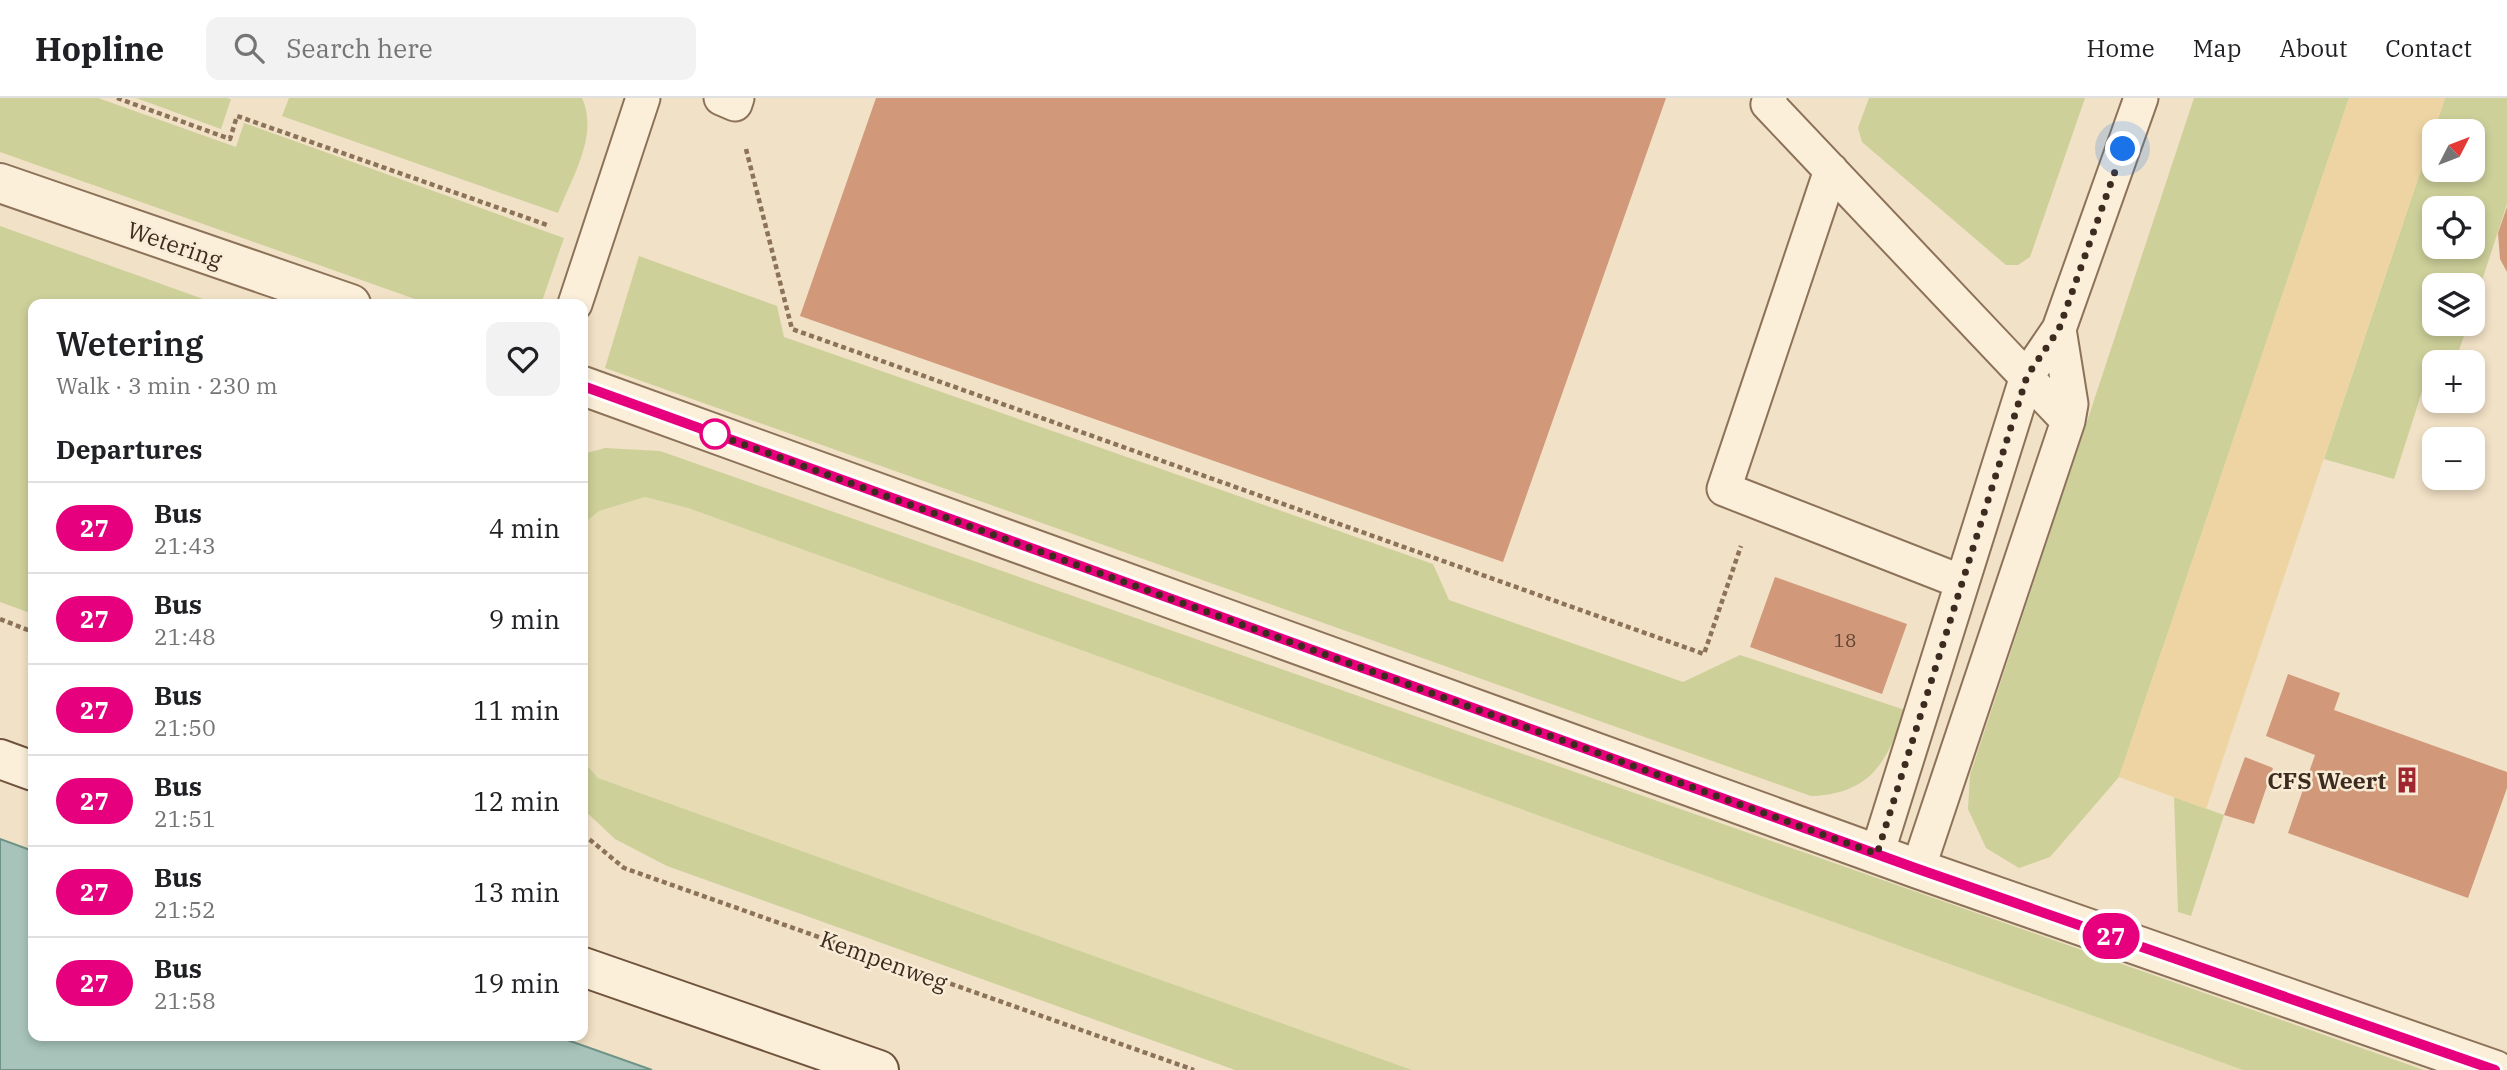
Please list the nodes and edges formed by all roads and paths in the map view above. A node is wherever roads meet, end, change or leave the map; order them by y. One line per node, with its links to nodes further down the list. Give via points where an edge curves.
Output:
1 (117, 98): 8 (path, via 230,139 237,117)
2 (643, 98): 8 (lane)
3 (1770, 98): 6 (lane, via 1768,104)
4 (2141, 98): 11 (lane)
5 (731, 100): 15 (path, via 792,329 1704,654)
6 (1831, 170): 12 (lane); 15 (lane, via 1724,489)
7 (0, 183): 9 (street, Wetering)
8 (595, 242): 10 (lane)
9 (336, 299)
10 (577, 299)
11 (2059, 329): 12 (lane); 14 (lane, via 2071,404)
12 (2027, 376): 14 (lane); 16 (lane)
13 (588, 388): 22 (street)
14 (2068, 421): 23 (lane)
15 (1757, 502): 16 (lane)
16 (1962, 582): 22 (lane)
17 (0, 619): 18 (path)
18 (28, 630)
19 (0, 759): 20 (street)
20 (28, 769)
21 (588, 838): 26 (path, Kempenweg, via 624,867)
22 (1877, 854): 23 (street)
23 (1918, 869): 27 (street)
24 (588, 969): 25 (street)
25 (879, 1070)
26 (1194, 1070)
27 (2495, 1070)

